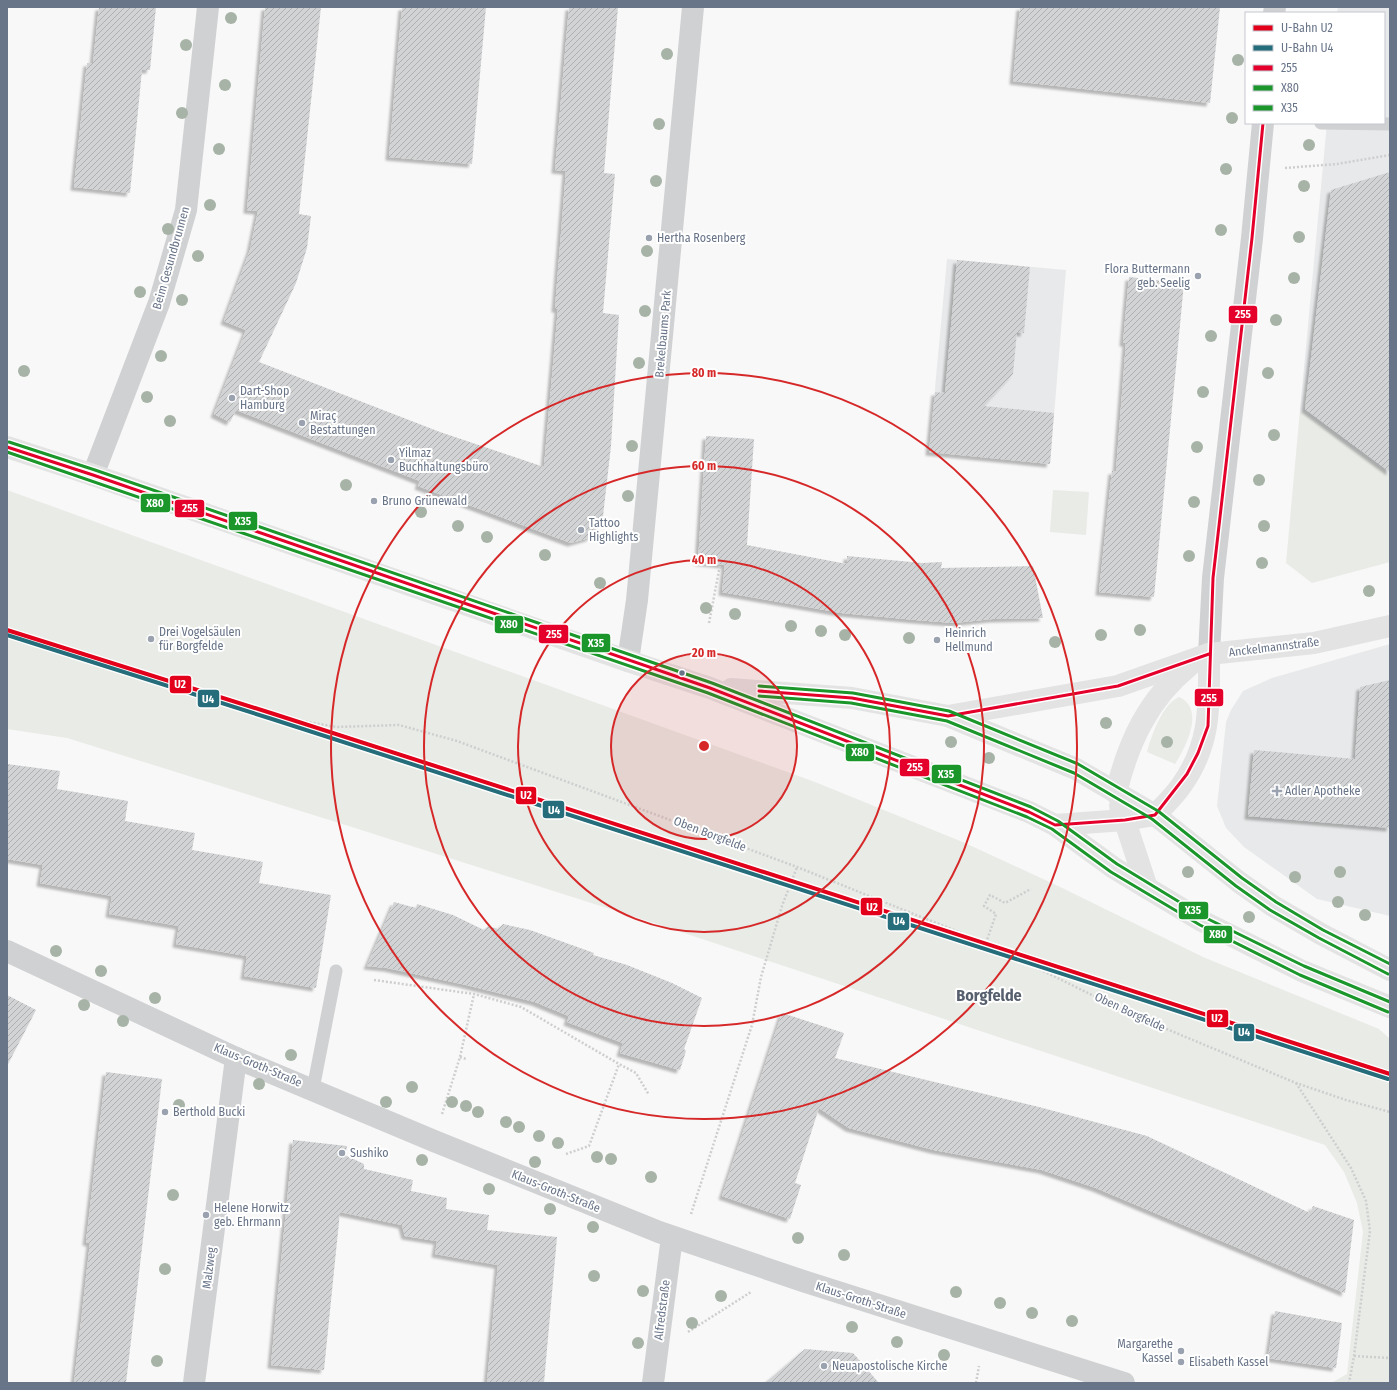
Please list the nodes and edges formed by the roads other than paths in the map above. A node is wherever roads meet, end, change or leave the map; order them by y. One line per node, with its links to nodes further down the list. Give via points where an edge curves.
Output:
1 (208, 7): 5 (street, Beim Gesundbrunnen, via 186,210 159,303)
2 (693, 7): 8 (street, Brekelbaums Park, via 637,600)
3 (1264, 124): 7 (street, via 1213,578)
4 (7, 448): 5 (main road)
5 (93, 475): 8 (main road)
6 (1390, 626): 7 (main road, Anckelmannstraße, via 1314,643)
7 (1209, 654): 10 (main road, Anckelmannstraße, via 1118,686); 11 (main road, via 1194,662 1164,689 1144,717 1122,766); 12 (main road, via 1208,726 1201,748 1181,786)
8 (628, 661): 9 (main road)
9 (710, 688): 10 (main road, via 852,698); 14 (main road, via 1029,812)
10 (948, 716): 11 (main road, via 1076,769)
11 (1116, 793): 12 (main road); 13 (main road)
12 (1155, 816): 13 (main road); 17 (main road, via 1273,906 1320,934)
13 (1125, 820): 14 (main road); 15 (main road)
14 (1055, 825): 15 (main road, via 1114,868)
15 (1147, 888): 19 (main road, via 1202,921 1302,972)
16 (7, 951): 20 (street, Klaus-Groth-Straße)
17 (1390, 970)
18 (336, 971): 21 (lane)
19 (1390, 1007)
20 (236, 1058): 21 (street, Klaus-Groth-Straße); 24 (street, Malzweg)
21 (313, 1089): 22 (street, Klaus-Groth-Straße)
22 (677, 1239): 23 (street, Klaus-Groth-Straße); 25 (street, Alfredstraße, via 656,1352)
23 (1118, 1382)
24 (194, 1383)
25 (653, 1383)

